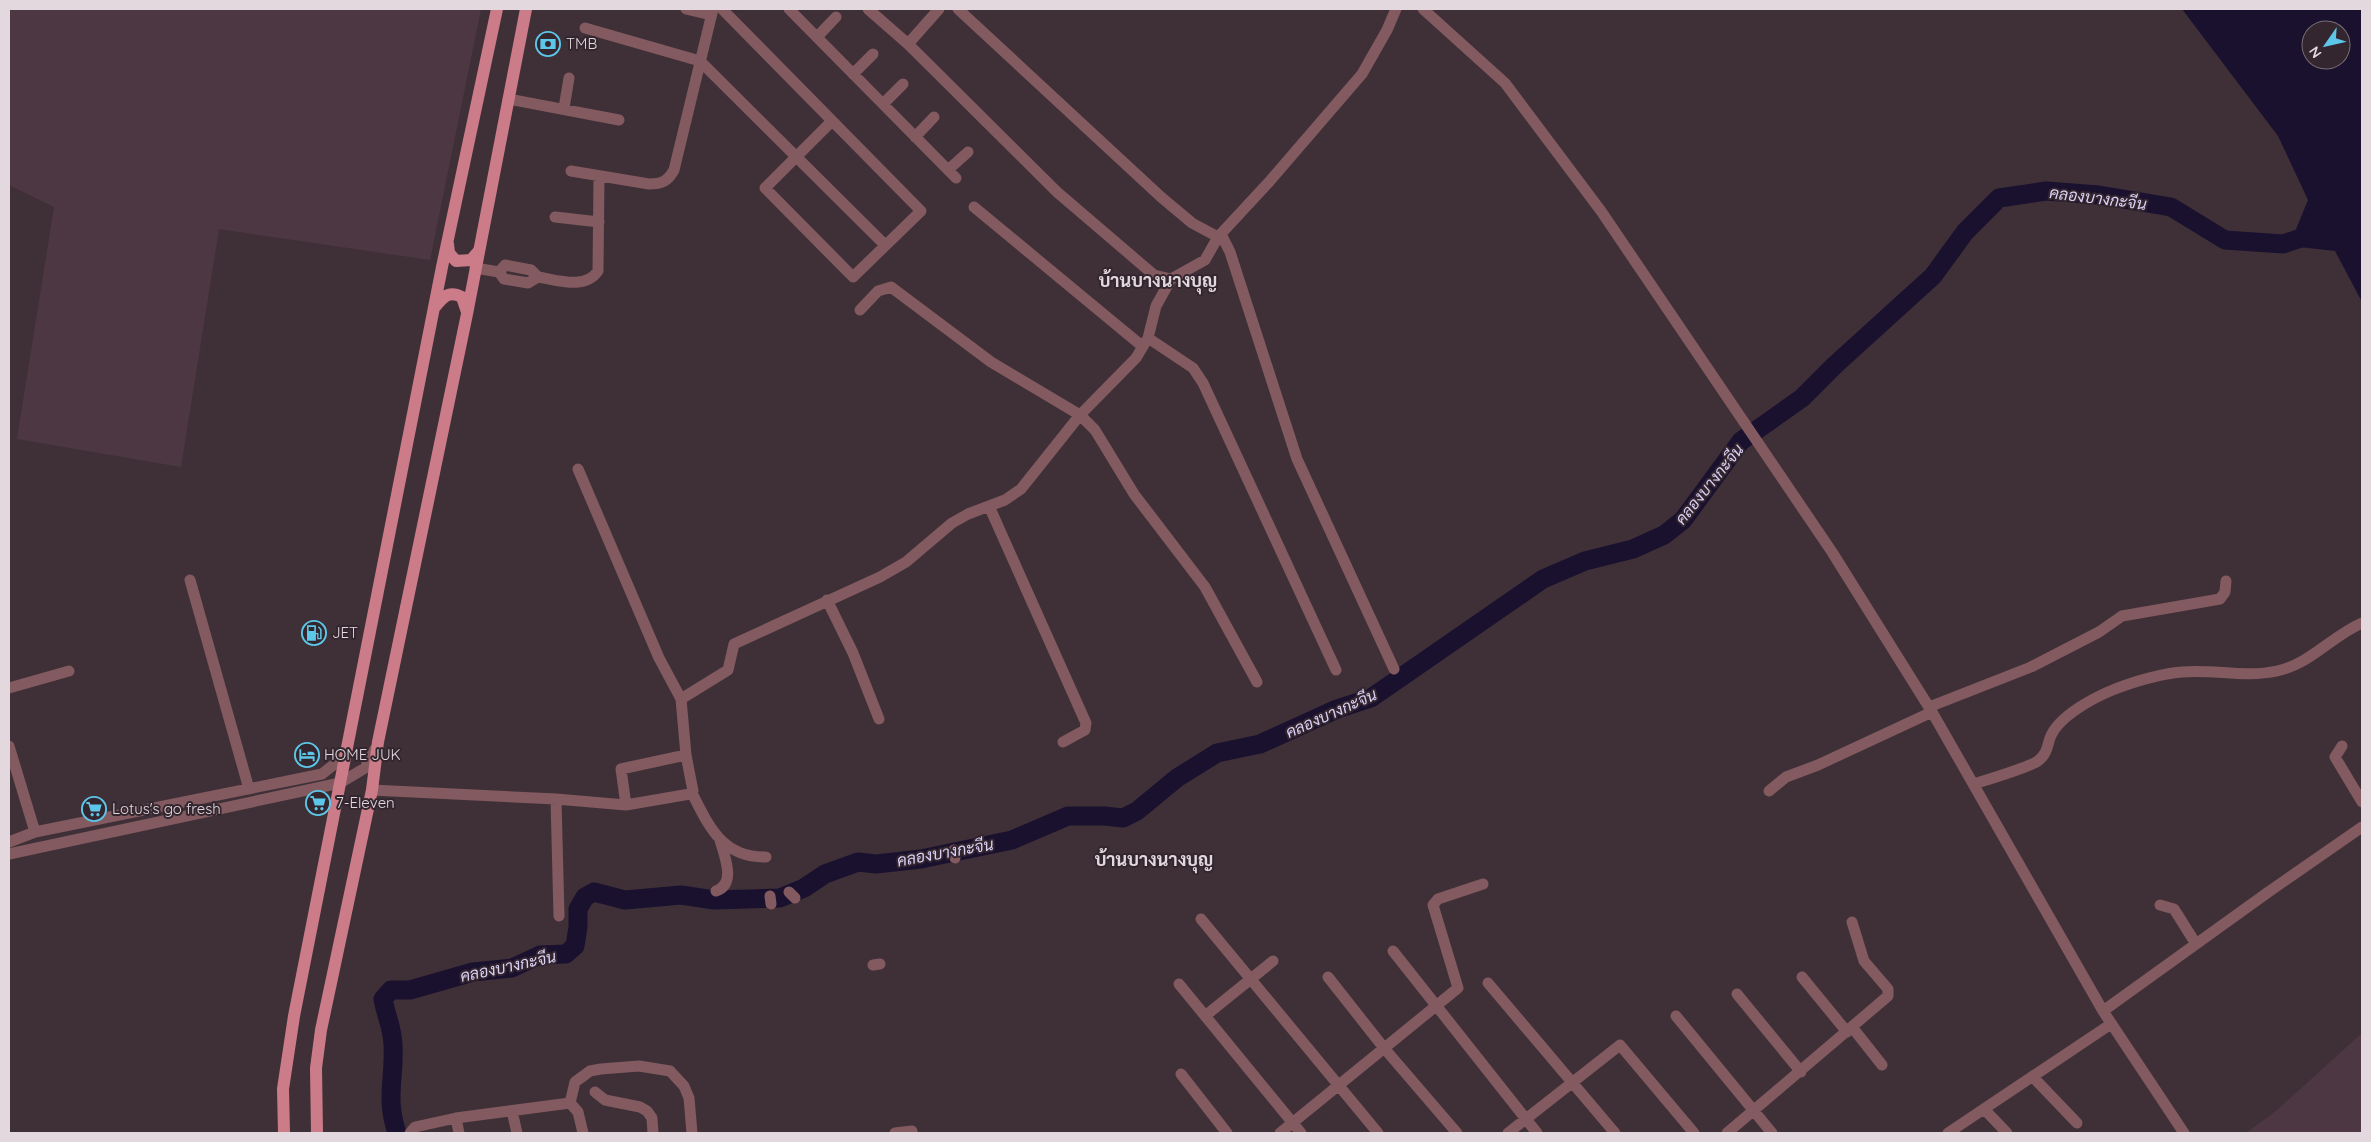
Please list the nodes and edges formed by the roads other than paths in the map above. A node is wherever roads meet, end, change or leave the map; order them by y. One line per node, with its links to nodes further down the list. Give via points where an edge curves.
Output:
1 (498, 9): 36 (main road)
2 (526, 9): 21 (main road)
3 (686, 9): 11 (street)
4 (722, 9): 26 (street)
5 (789, 9): 14 (street)
6 (868, 9): 15 (street)
7 (939, 9): 15 (street)
8 (958, 9): 35 (street, via 1161,197 1192,223)
9 (1396, 9): 35 (street, via 1362,74)
10 (1423, 9): 58 (street, via 1506,83 1601,211 1832,552)
11 (712, 12): 17 (street)
12 (836, 17): 14 (street)
13 (585, 28): 17 (street)
14 (817, 37): 18 (street)
15 (908, 44): 40 (street, via 1057,192 1154,275)
16 (873, 54): 18 (street)
17 (700, 61): 29 (street); 31 (street, via 670,179 649,184)
18 (853, 74): 22 (street)
19 (569, 78): 23 (street)
20 (903, 84): 22 (street)
21 (508, 99): 23 (street); 38 (main road)
22 (883, 104): 27 (street)
23 (564, 108): 25 (street)
24 (934, 117): 27 (street)
25 (619, 120)
26 (832, 121): 29 (street); 37 (street, via 921,211)
27 (915, 137): 28 (street, via 952,174)
28 (968, 152)
29 (796, 157): 37 (street); 37 (street, via 765,188 853,277)
30 (571, 171): 31 (street)
31 (599, 176): 34 (street)
32 (974, 207): 44 (street)
33 (555, 216): 34 (street)
34 (599, 222): 39 (street, via 599,265 591,280 582,283 538,277 531,270 505,265 498,272)
35 (1220, 236): 40 (street, via 1205,260); 53 (street, via 1230,252 1296,459)
36 (448, 244): 38 (main road, via 456,261 466,262); 41 (main road)
37 (885, 246)
38 (478, 252): 39 (main road)
39 (475, 268): 43 (main road)
40 (1171, 280): 44 (street, via 1156,306)
41 (434, 308): 43 (main road, via 452,293 462,298); 64 (main road)
42 (860, 310): 45 (street, via 878,291 891,287 992,362)
43 (467, 314): 60 (main road)
44 (1145, 342): 45 (street, via 1136,358); 52 (street, via 1193,368 1203,384)
45 (1080, 415): 47 (street, via 1021,489); 55 (street, via 1095,430 1134,494 1205,587)
46 (578, 469): 57 (street, via 659,658)
47 (988, 506): 50 (street, via 952,523 906,562); 61 (street, via 1086,723 1085,730)
48 (190, 580): 68 (street)
49 (2226, 581): 58 (street, via 2220,600 2122,616 2031,667)
50 (827, 600): 57 (street, via 734,644 728,670); 59 (street, via 853,653)
51 (2362, 623): 67 (street, via 2309,658 2279,671 2182,672 2115,689 2088,701 2068,715 2050,738 2049,749 2038,761)
52 (1336, 670)
53 (1394, 670)
54 (69, 671): 56 (street)
55 (1258, 682)
56 (9, 688)
57 (681, 698): 65 (street)
58 (1930, 709): 67 (street); 70 (street, via 1818,765 1786,777)
59 (879, 719)
60 (378, 742): 66 (street, via 365,768); 69 (main road)
61 (1064, 742)
62 (9, 746): 78 (street)
63 (2342, 746): 73 (street, via 2336,757 2338,764)
64 (346, 755): 66 (main road); 68 (street, via 322,774)
65 (686, 755): 71 (street); 74 (street, via 621,769)
66 (340, 783): 77 (street); 121 (main road, via 287,1053)
67 (1974, 784): 99 (street)
68 (249, 789): 75 (street)
69 (372, 790): 72 (street); 122 (main road, via 321,1030 316,1068)
70 (1769, 791)
71 (692, 793): 74 (street); 79 (street, via 705,820)
72 (556, 799): 74 (street); 86 (street)
73 (2362, 802)
74 (626, 805)
75 (118, 815): 77 (street); 78 (street)
76 (2362, 827): 89 (street)
77 (122, 830): 81 (street)
78 (35, 832): 80 (street)
79 (720, 838): 82 (street, via 740,854); 84 (street, via 728,879 724,887)
80 (9, 842)
81 (9, 854)
82 (766, 857)
83 (1483, 884): 98 (street, via 1438,899 1433,905 1458,988)
84 (716, 891)
85 (2160, 905): 89 (street, via 2174,910)
86 (559, 916)
87 (1201, 919): 94 (street)
88 (1852, 922): 103 (street, via 1864,961 1888,989 1888,996)
89 (2196, 944): 99 (street)
90 (1393, 952): 98 (street)
91 (1273, 961): 94 (street)
92 (1328, 977): 104 (street)
93 (1802, 977): 103 (street)
94 (1250, 979): 100 (street); 110 (street)
95 (1488, 982): 109 (street)
96 (1180, 984): 100 (street)
97 (1737, 994): 106 (street)
98 (1436, 1006): 104 (street); 117 (street)
99 (2103, 1011): 102 (street)
100 (1205, 1016): 118 (street)
101 (1676, 1016): 115 (street)
102 (2111, 1024): 108 (street); 143 (street)
103 (1850, 1030): 105 (street); 106 (street)
104 (1384, 1048): 110 (street); 134 (street)
105 (1882, 1065)
106 (1801, 1072): 115 (street)
107 (1181, 1074): 130 (street)
108 (2033, 1077): 113 (street); 119 (street)
109 (1574, 1082): 117 (street); 137 (street); 138 (street, via 1620,1045)
110 (1338, 1086): 118 (street); 133 (street)
111 (595, 1092): 127 (street, via 605,1100 640,1107 652,1118)
112 (570, 1103): 114 (street); 126 (street, via 578,1112); 128 (street, via 575,1082 590,1071 639,1066 662,1069 670,1071 684,1086 689,1098)
113 (1984, 1109): 141 (street); 142 (street)
114 (512, 1111): 116 (street); 125 (street)
115 (1754, 1111): 139 (street); 140 (street)
116 (456, 1118): 123 (street, via 415,1127); 124 (street)
117 (1526, 1120): 135 (street); 136 (street)
118 (1292, 1123): 131 (street); 132 (street)
119 (2077, 1123)
120 (912, 1131): 129 (street)
121 (284, 1133)
122 (317, 1133)
123 (410, 1133)
124 (459, 1133)
125 (516, 1133)
126 (583, 1133)
127 (653, 1133)
128 (692, 1133)
129 (895, 1133)
130 (1227, 1133)
131 (1280, 1133)
132 (1301, 1133)
133 (1378, 1133)
134 (1456, 1133)
135 (1508, 1133)
136 (1536, 1133)
137 (1616, 1133)
138 (1694, 1133)
139 (1726, 1133)
140 (1772, 1133)
141 (1948, 1133)
142 (2006, 1133)
143 (2184, 1133)

